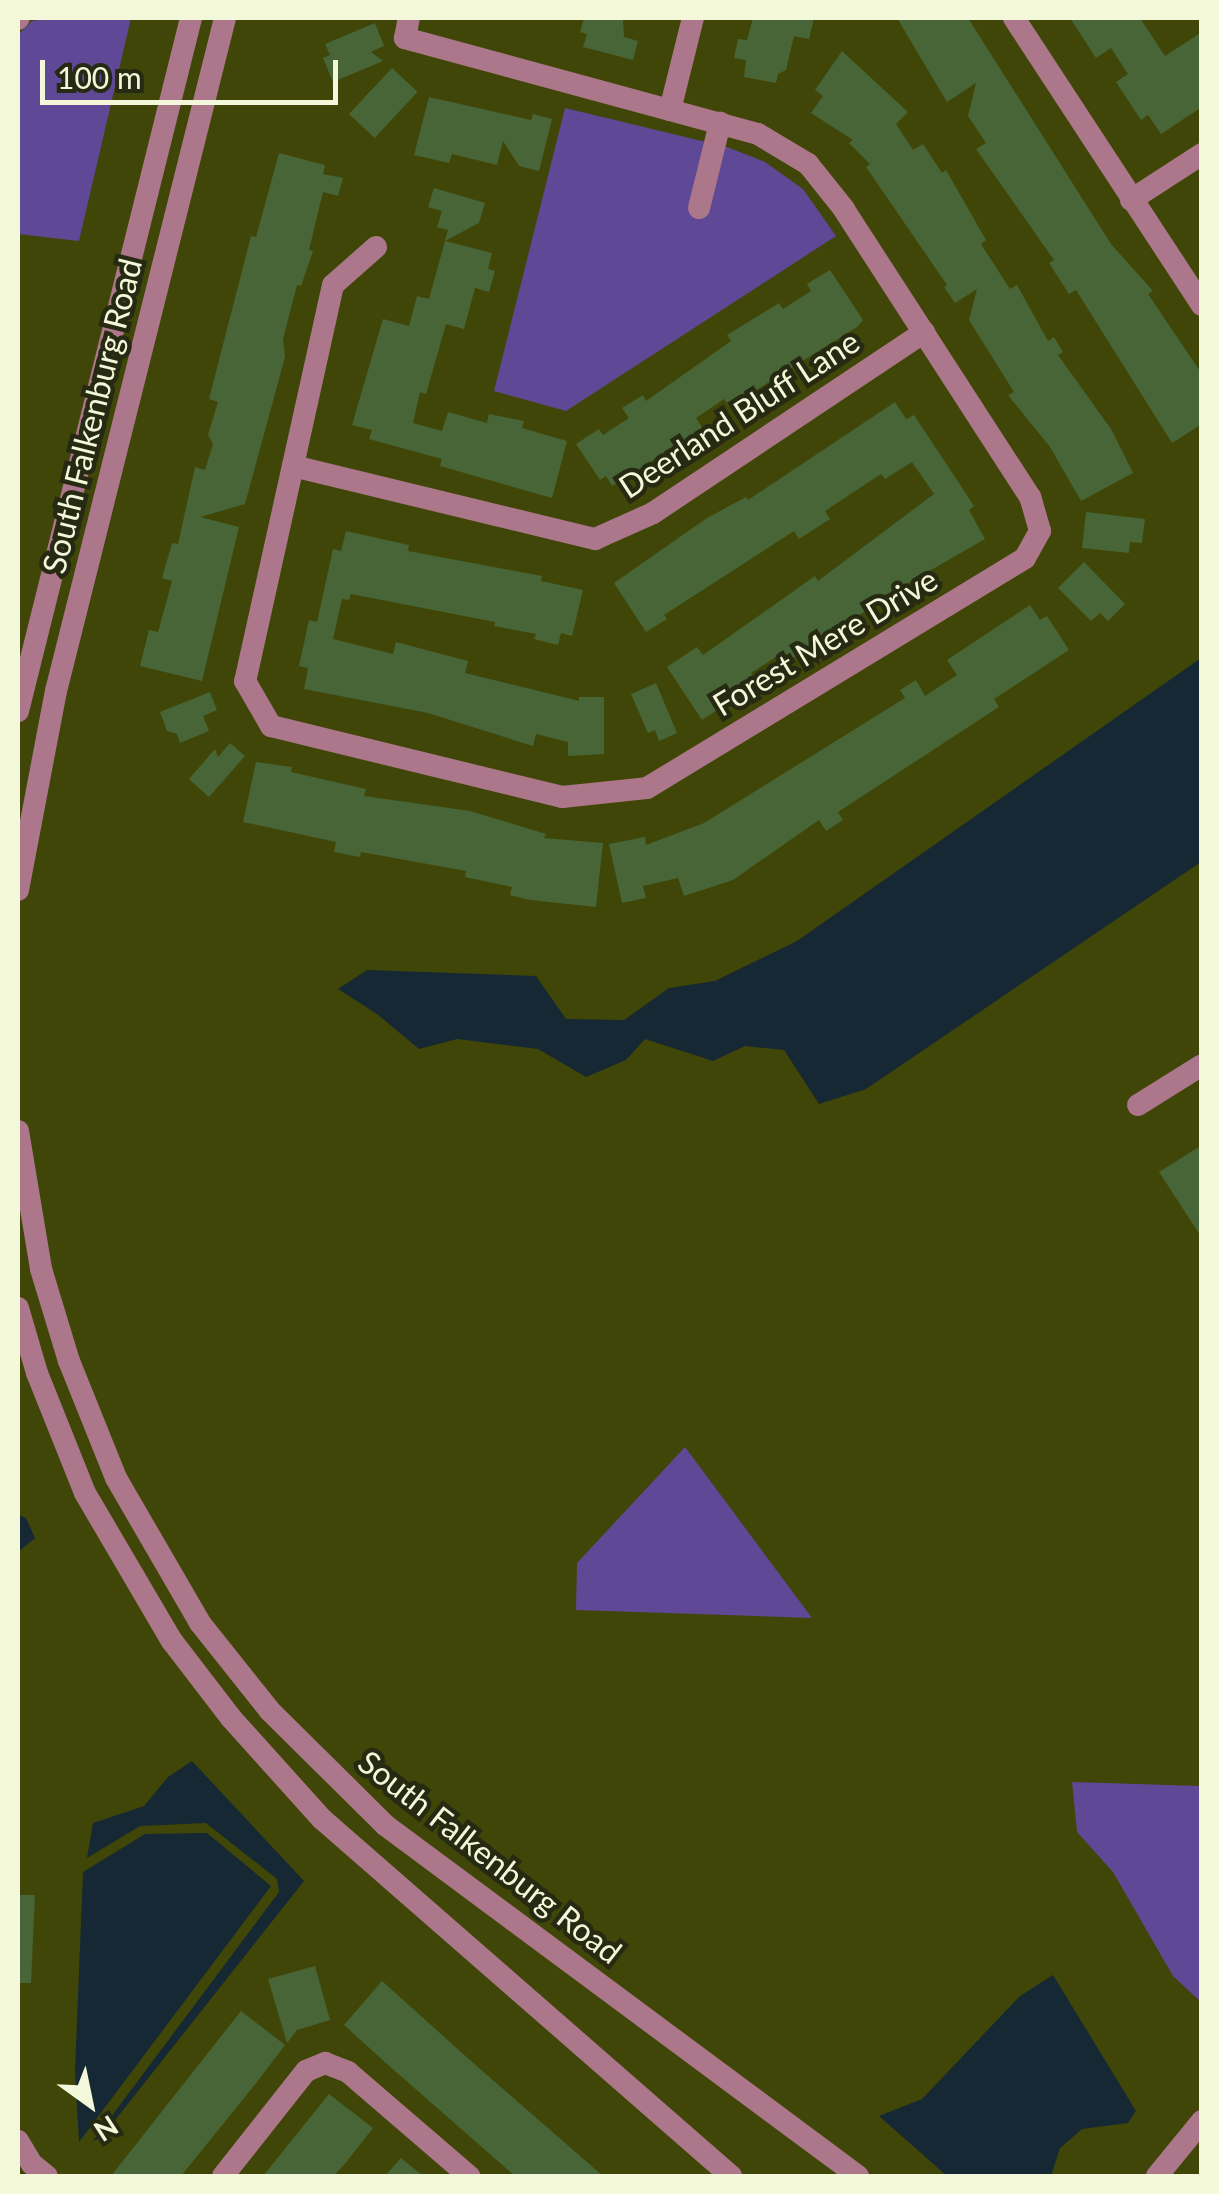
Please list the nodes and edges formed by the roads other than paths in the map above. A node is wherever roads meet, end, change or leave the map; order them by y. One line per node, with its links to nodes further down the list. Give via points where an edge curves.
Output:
1 (192, 18): 15 (street, South Falkenburg Road)
2 (225, 18): 16 (street, South Falkenburg Road)
3 (409, 18): 6 (street, Forest Mere Drive, via 405,38)
4 (694, 18): 6 (street)
5 (1014, 18): 9 (street)
6 (670, 110): 7 (street, Forest Mere Drive)
7 (720, 124): 10 (street); 13 (street, Forest Mere Drive, via 758,134 808,164)
8 (1202, 154): 9 (street)
9 (1131, 200): 12 (street)
10 (699, 208)
11 (376, 248): 14 (street, Forest Mere Drive, via 333,285)
12 (1202, 306)
13 (924, 332): 14 (street, Deerland Bluff Lane, via 653,513 596,539); 14 (street, Forest Mere Drive, via 1030,497 1040,531 1026,558 646,788 562,797 270,726 245,680)
14 (293, 466)
15 (21, 682): 16 (street); 17 (street, South Falkenburg Road)
16 (56, 691): 19 (street, South Falkenburg Road)
17 (18, 712)
18 (18, 721): 19 (street)
19 (48, 728): 20 (street, South Falkenburg Road)
20 (18, 890)
21 (1202, 1064): 22 (street)
22 (1138, 1105)
23 (18, 1131): 25 (street, South Falkenburg Road)
24 (18, 1189): 25 (street, via 27,1240)
25 (41, 1269): 33 (street, South Falkenburg Road, via 68,1361 116,1478 200,1623 270,1711 386,1825)
26 (18, 1308): 32 (street, via 85,1492 172,1641 231,1718 322,1819)
27 (1202, 2121): 34 (street)
28 (18, 2140): 29 (street)
29 (48, 2176)
30 (223, 2176): 31 (street, via 306,2072 325,2062 348,2072)
31 (469, 2176)
32 (731, 2176)
33 (858, 2176)
34 (1157, 2176)

